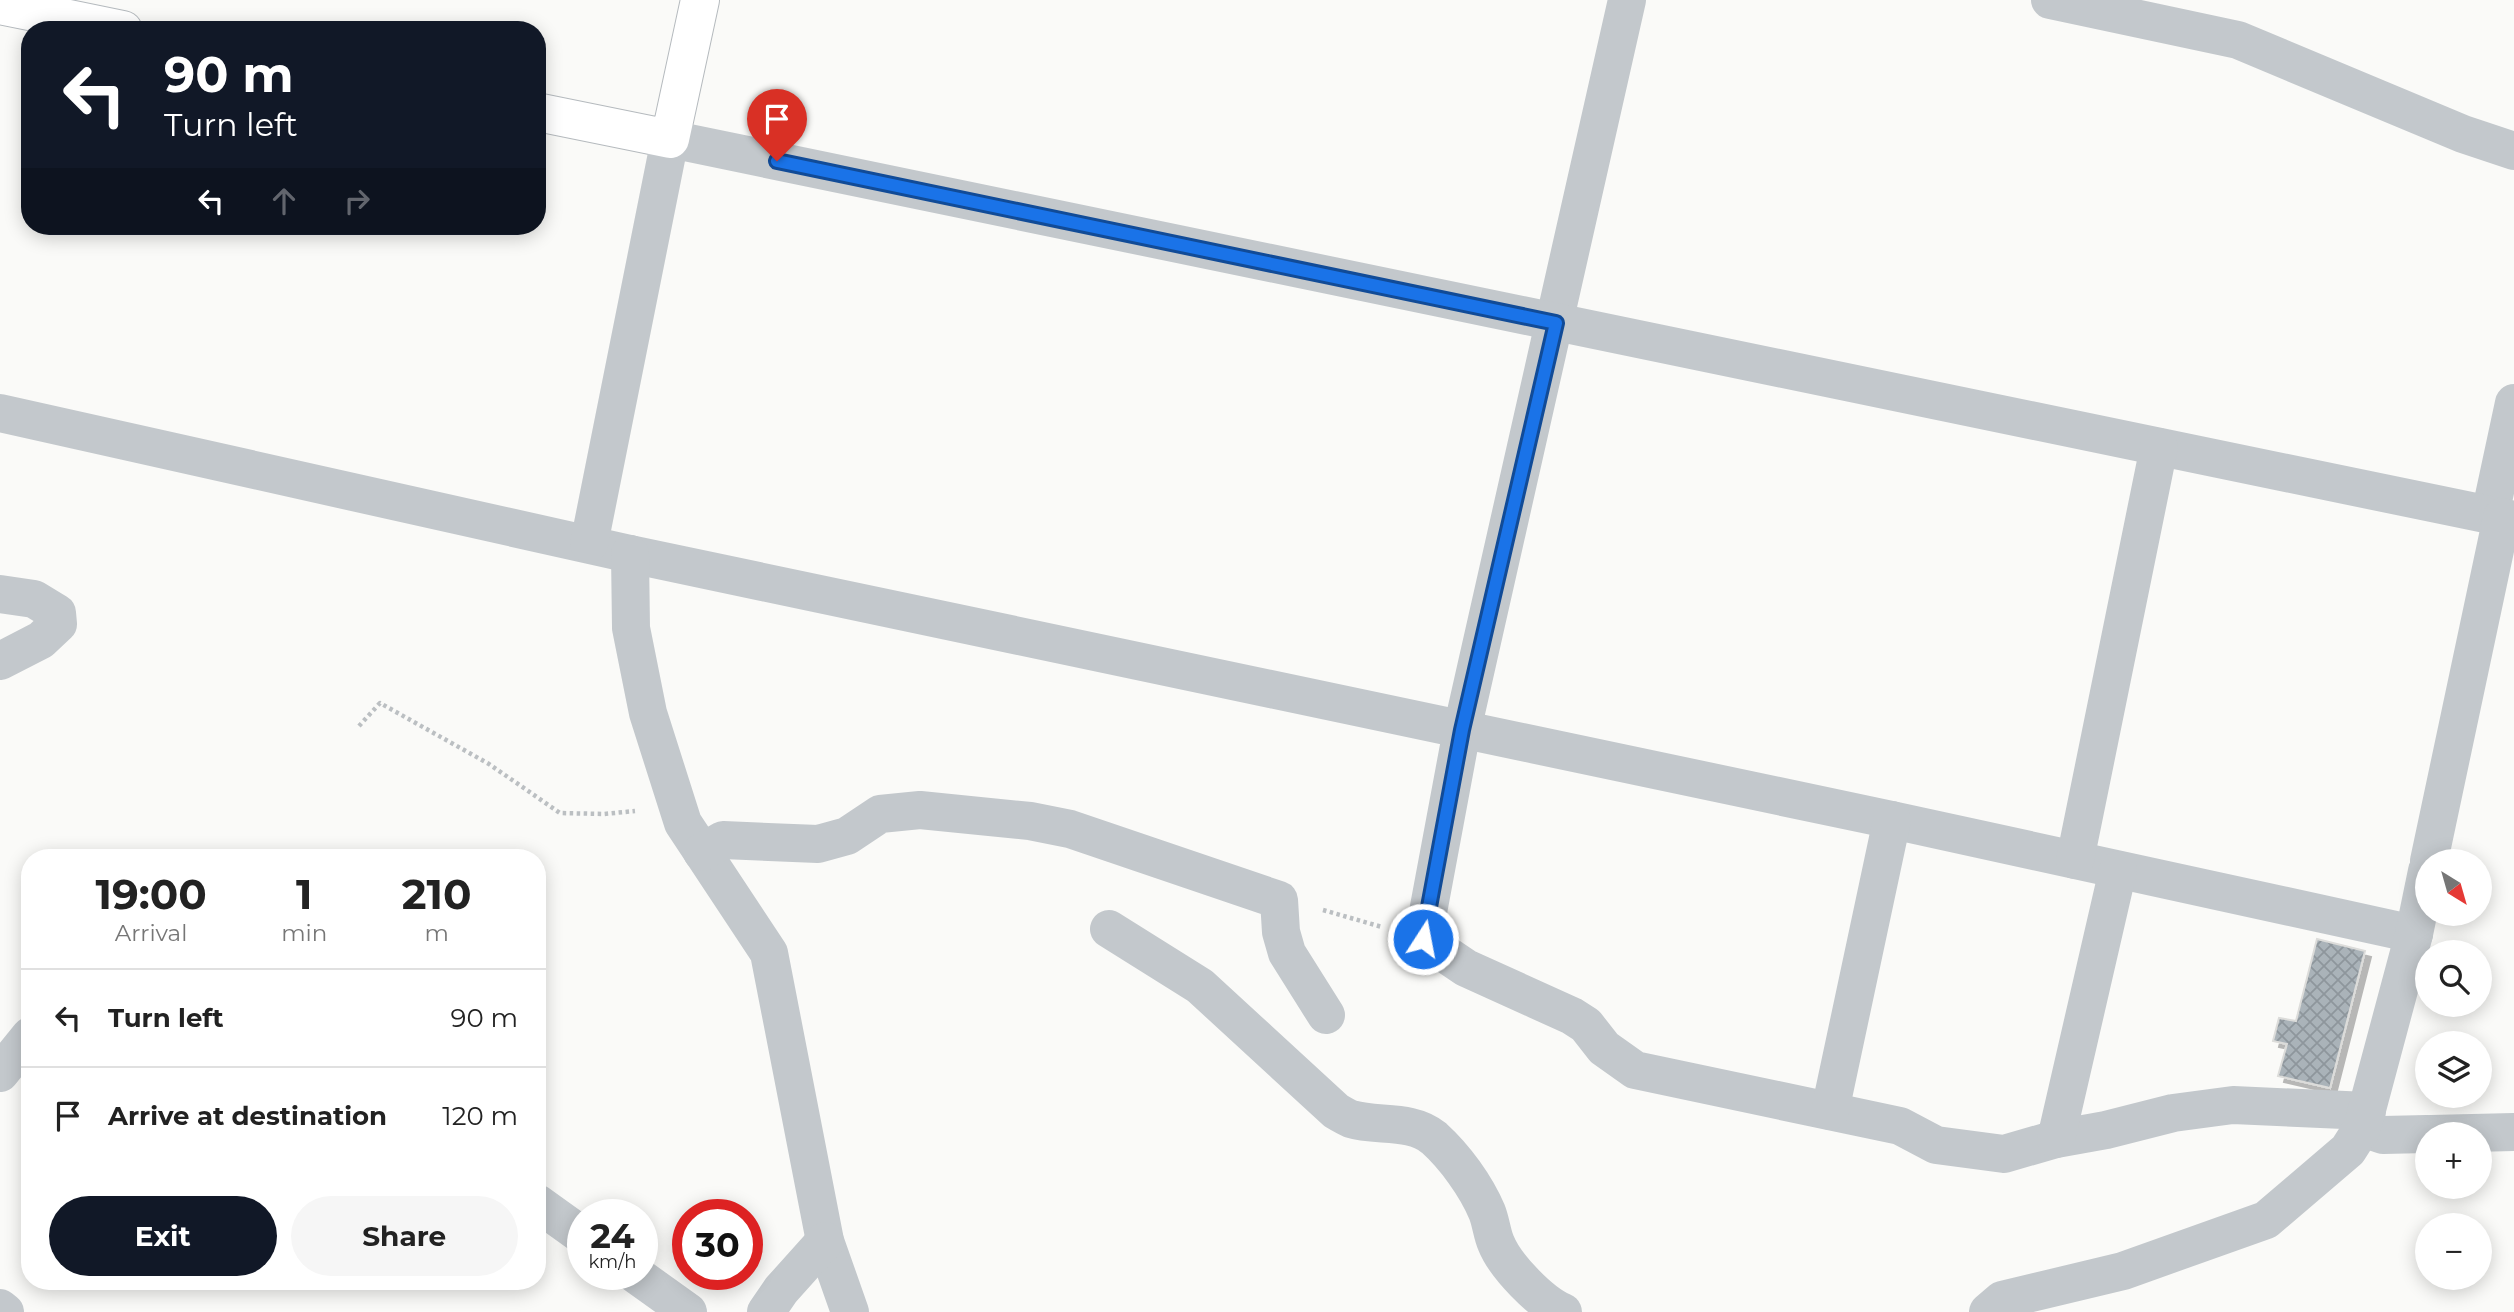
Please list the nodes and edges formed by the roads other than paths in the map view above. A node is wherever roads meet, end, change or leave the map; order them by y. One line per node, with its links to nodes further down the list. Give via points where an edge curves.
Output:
1 (699, 0): 7 (main road)
2 (1627, 0): 9 (street)
3 (2050, 0): 8 (street, via 2238,40)
4 (0, 5): 5 (main road)
5 (79, 21)
6 (546, 114): 7 (main road)
7 (670, 139): 9 (street); 14 (street)
8 (2514, 151)
9 (1556, 323): 12 (street); 18 (street)
10 (2514, 403): 13 (street)
11 (0, 413): 14 (street)
12 (2159, 447): 13 (street); 22 (street)
13 (2502, 517): 20 (street)
14 (589, 544): 15 (street)
15 (630, 554): 18 (street); 21 (street, via 631,628 648,713 683,823)
16 (0, 593): 17 (street, via 34,598 57,613 58,624 41,640)
17 (0, 662)
18 (1462, 730): 19 (street); 30 (street, via 1423,939 1466,968 1579,1020 1604,1048 1635,1070)
19 (1892, 820): 22 (street); 30 (street)
20 (2433, 849)
21 (702, 852): 27 (street, via 723,840 818,844 847,836 880,814 920,810 1030,821 1070,830 1279,900 1287,953); 38 (street, via 769,953)
22 (2075, 860): 23 (street)
23 (2118, 870): 26 (street); 35 (street)
24 (2416, 926): 26 (street)
25 (1109, 929): 45 (street, via 1200,986 1336,1111 1351,1119 1417,1129 1432,1137 1475,1190 1488,1213 1496,1244 1511,1268)
26 (2414, 934): 31 (street)
27 (1326, 1015)
28 (21, 1047): 29 (street)
29 (0, 1073)
30 (1830, 1111): 35 (street, via 1900,1126 1936,1145 2004,1154)
31 (2364, 1119): 34 (street, via 2383,1135); 35 (street, via 2233,1105 2173,1112); 46 (street, via 2348,1150 2266,1220 2123,1271 2003,1300)
32 (2514, 1132): 33 (street)
33 (2492, 1133)
34 (2415, 1134)
35 (2056, 1139)
36 (546, 1209): 37 (street)
37 (567, 1225)
38 (825, 1241): 43 (street); 44 (street)
39 (657, 1290): 42 (street)
40 (0, 1308): 41 (street)
41 (5, 1312)
42 (688, 1312)
43 (766, 1312)
44 (850, 1312)
45 (1563, 1312)
46 (1987, 1312)

